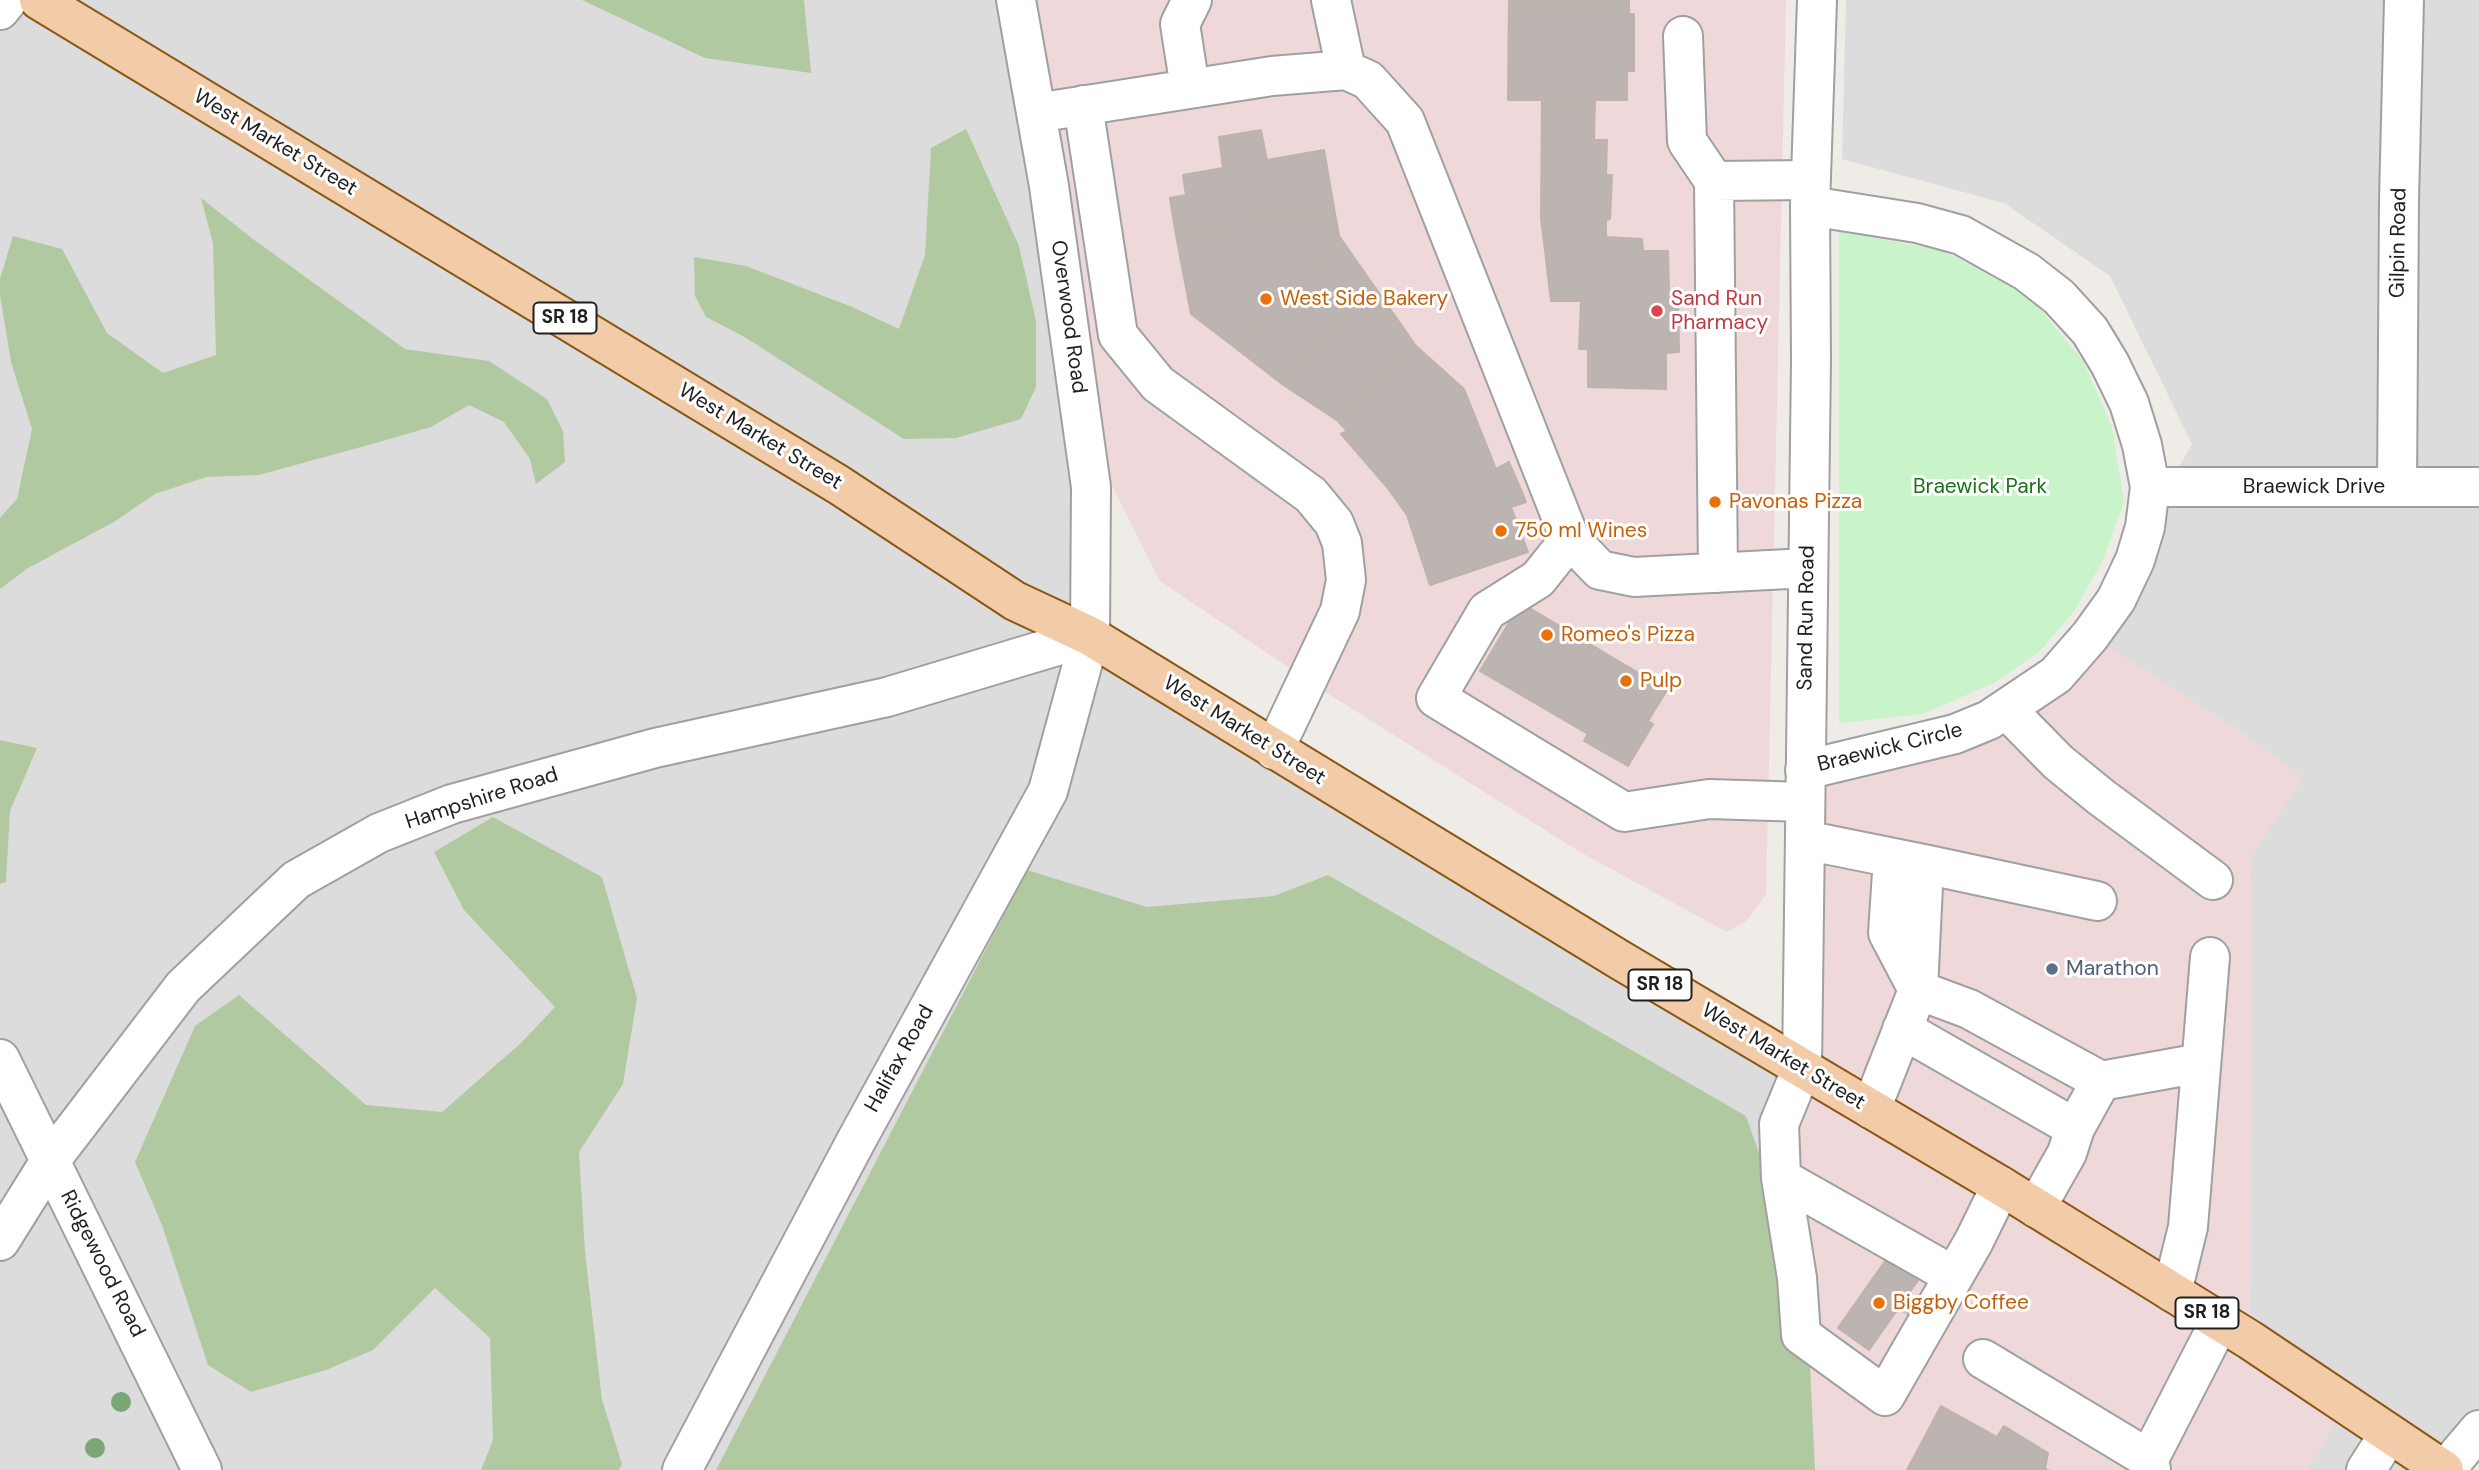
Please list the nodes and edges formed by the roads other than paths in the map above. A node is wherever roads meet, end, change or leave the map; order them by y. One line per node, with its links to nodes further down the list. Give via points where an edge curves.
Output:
1 (8, 0): 8 (street)
2 (39, 0): 22 (main road, West Market Street / SR 18, via 839,485 1015,601)
3 (1016, 0): 13 (street, Overwood Road)
4 (1192, 0): 11 (street, via 1180,24)
5 (1331, 0): 10 (street)
6 (1817, 0): 15 (street, Sand Run Road)
7 (2404, 0): 17 (street, Gilpin Road)
8 (0, 10)
9 (1684, 36): 14 (street, via 1687,141)
10 (1346, 69): 11 (street); 19 (street, via 1368,80 1405,121)
11 (1190, 88): 12 (street)
12 (1083, 105): 13 (street); 24 (street, via 1118,335 1158,384 1311,495 1334,523 1342,543 1346,580 1340,611)
13 (1036, 113): 22 (street, Overwood Road, via 1091,487)
14 (1714, 181): 15 (street, Braewick Circle); 21 (street)
15 (1810, 193): 16 (street, Braewick Circle, via 1961,235 2027,272 2059,297 2090,331 2120,383 2142,445); 20 (street, Sand Run Road)
16 (2150, 487): 17 (street, Braewick Drive); 23 (street, Braewick Circle, via 2145,527 2116,600 2056,675)
17 (2397, 487): 18 (street, Braewick Drive)
18 (2479, 487)
19 (1570, 539): 21 (street, via 1600,570 1634,577); 25 (street, Braewick Circle, via 1538,579 1486,611 1436,698 1624,812)
20 (1808, 568): 21 (street); 25 (street, Sand Run Road)
21 (1718, 573)
22 (1090, 636): 24 (main road, West Market Street / SR 18); 39 (street, Hampshire Road, via 887,697 617,758 452,804 379,833 296,880 183,987); 53 (street, Halifax Road, via 1048,791)
23 (2006, 709): 25 (street, Braewick Circle, via 1955,734); 28 (street, via 2069,771)
24 (1274, 750): 35 (main road, West Market Street / SR 18)
25 (1805, 786): 26 (street, Sand Run Road)
26 (1805, 840): 27 (street); 35 (street, Sand Run Road)
27 (1909, 861): 29 (street); 31 (street)
28 (2213, 880)
29 (2098, 901)
30 (2210, 957): 34 (street)
31 (1918, 990): 32 (street); 36 (street, via 1969,1009)
32 (1902, 1029): 37 (street); 38 (street)
33 (0, 1059): 39 (street, Ridgewood Road)
34 (2201, 1063): 36 (street); 45 (street, via 2188,1227)
35 (1802, 1069): 37 (main road, West Market Street / SR 18); 40 (street, via 1779,1124)
36 (2101, 1081): 38 (street)
37 (1871, 1109): 41 (main road, West Market Street / SR 18)
38 (2075, 1128): 42 (street, via 2067,1153)
39 (50, 1161): 43 (street, Hampshire Road); 52 (street, Ridgewood Road)
40 (1782, 1178): 44 (street); 48 (street, via 1801,1335)
41 (2001, 1186): 42 (main road, West Market Street / SR 18); 44 (street)
42 (2036, 1208): 45 (main road, West Market Street / SR 18)
43 (0, 1241)
44 (1945, 1271): 48 (street, via 1913,1308); 48 (street, via 1885,1396)
45 (2172, 1292): 46 (main road, West Market Street / SR 18)
46 (2220, 1321): 50 (main road, West Market Street / SR 18); 51 (street)
47 (1983, 1359): 51 (street)
48 (1868, 1385)
49 (2479, 1430): 55 (street)
50 (2389, 1434): 54 (street); 55 (main road, West Market Street / SR 18)
51 (2150, 1465)
52 (202, 1470)
53 (682, 1470)
54 (2366, 1470)
55 (2445, 1470)

